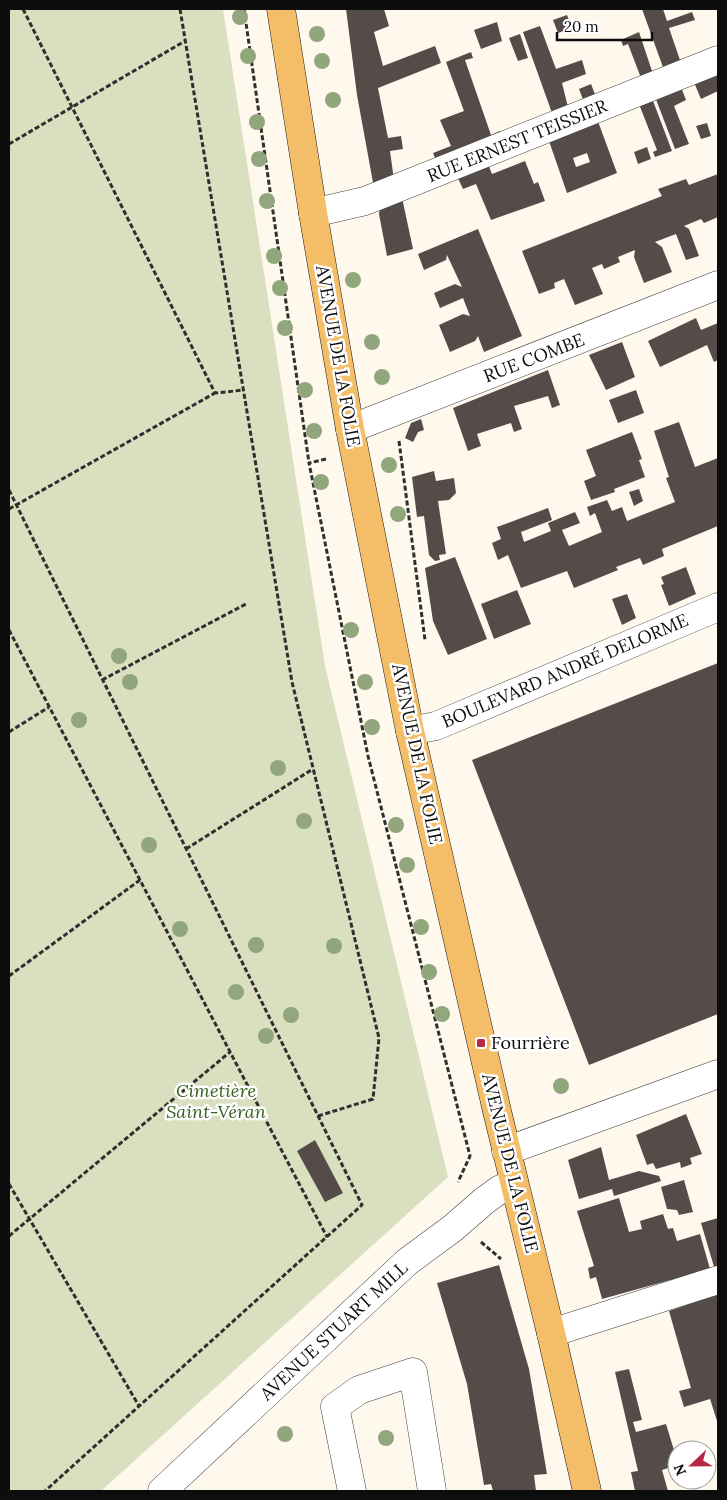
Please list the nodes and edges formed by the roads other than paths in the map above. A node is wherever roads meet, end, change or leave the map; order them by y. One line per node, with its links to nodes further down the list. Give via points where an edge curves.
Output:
1 (281, 9): 3 (main road, AVENUE DE LA FOLIE)
2 (296, 9): 3 (street)
3 (287, 43): 5 (main road, AVENUE DE LA FOLIE)
4 (718, 60): 5 (street, RUE ERNEST TEISSIER, via 365,202)
5 (313, 213): 7 (main road, AVENUE DE LA FOLIE)
6 (718, 286): 7 (street, RUE COMBE)
7 (350, 428): 9 (main road, AVENUE DE LA FOLIE)
8 (718, 607): 9 (street, BOULEVARD ANDRÉ DELORME, via 436,726)
9 (410, 731): 11 (main road, AVENUE DE LA FOLIE)
10 (718, 1074): 11 (street)
11 (506, 1151): 12 (main road, AVENUE DE LA FOLIE)
12 (514, 1184): 14 (main road, AVENUE DE LA FOLIE); 15 (street, AVENUE STUART MILL, via 499,1190 407,1262)
13 (718, 1280): 14 (street)
14 (551, 1333): 18 (main road, AVENUE DE LA FOLIE)
15 (162, 1491)
16 (352, 1491): 17 (street, via 335,1407 360,1390 413,1372)
17 (432, 1491)
18 (587, 1491)

